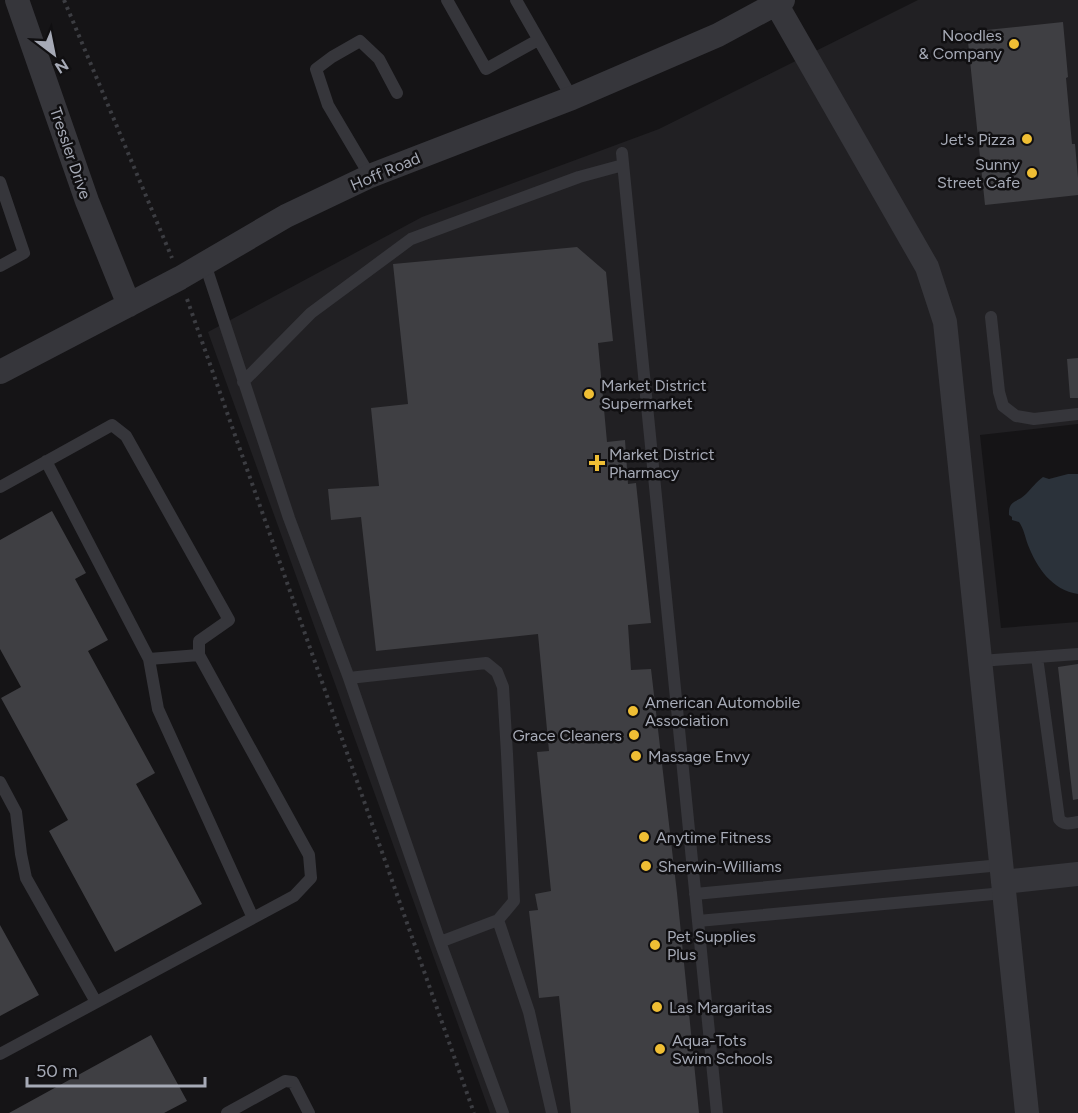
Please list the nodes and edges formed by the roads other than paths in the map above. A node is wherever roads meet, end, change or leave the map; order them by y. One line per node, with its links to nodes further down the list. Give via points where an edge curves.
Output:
1 (17, 0): 12 (street, Tressler Drive, via 87,201)
2 (447, 0): 5 (lane, via 486,69)
3 (516, 0): 5 (lane)
4 (778, 1): 7 (street, Hoff Road, via 718,35); 23 (street, via 927,267 945,322)
5 (538, 40): 7 (lane)
6 (397, 93): 8 (lane, via 379,59 360,41 316,69 328,105)
7 (572, 98): 8 (street, Hoff Road)
8 (369, 176): 10 (street, Hoff Road, via 286,216)
9 (0, 182): 11 (lane, via 24,253)
10 (205, 264): 12 (street, Hoff Road); 15 (lane)
11 (0, 266)
12 (129, 305): 14 (street, Hoff Road)
13 (991, 317): 16 (lane, via 999,393 1004,406 1016,416 1034,419)
14 (0, 372)
15 (243, 382): 24 (lane); 29 (lane, via 311,313 411,239 622,159)
16 (1078, 414)
17 (46, 461): 18 (lane); 20 (lane, via 112,425 126,436 229,620 199,641); 22 (lane)
18 (0, 487)
19 (1078, 654): 21 (lane)
20 (199, 655): 22 (lane); 30 (lane, via 309,855 311,878 294,896)
21 (1037, 657): 23 (lane); 26 (lane, via 1059,819 1065,824)
22 (149, 659): 30 (lane, via 158,709)
23 (980, 661): 28 (street)
24 (349, 678): 31 (lane, via 486,663 497,672 503,698 514,902); 33 (lane)
25 (0, 782): 34 (lane, via 16,812 26,878)
26 (1078, 822)
27 (1078, 874): 28 (street)
28 (1003, 880): 29 (lane); 32 (lane); 41 (street)
29 (695, 894): 32 (lane)
30 (253, 918): 34 (lane)
31 (498, 920): 33 (lane); 39 (lane, via 529,1012)
32 (698, 921): 40 (lane)
33 (440, 942): 38 (lane)
34 (96, 1002): 35 (lane)
35 (0, 1054)
36 (227, 1113): 37 (lane, via 285,1081 293,1082)
37 (309, 1113)
38 (503, 1113)
39 (552, 1113)
40 (717, 1113)
41 (1027, 1113)

